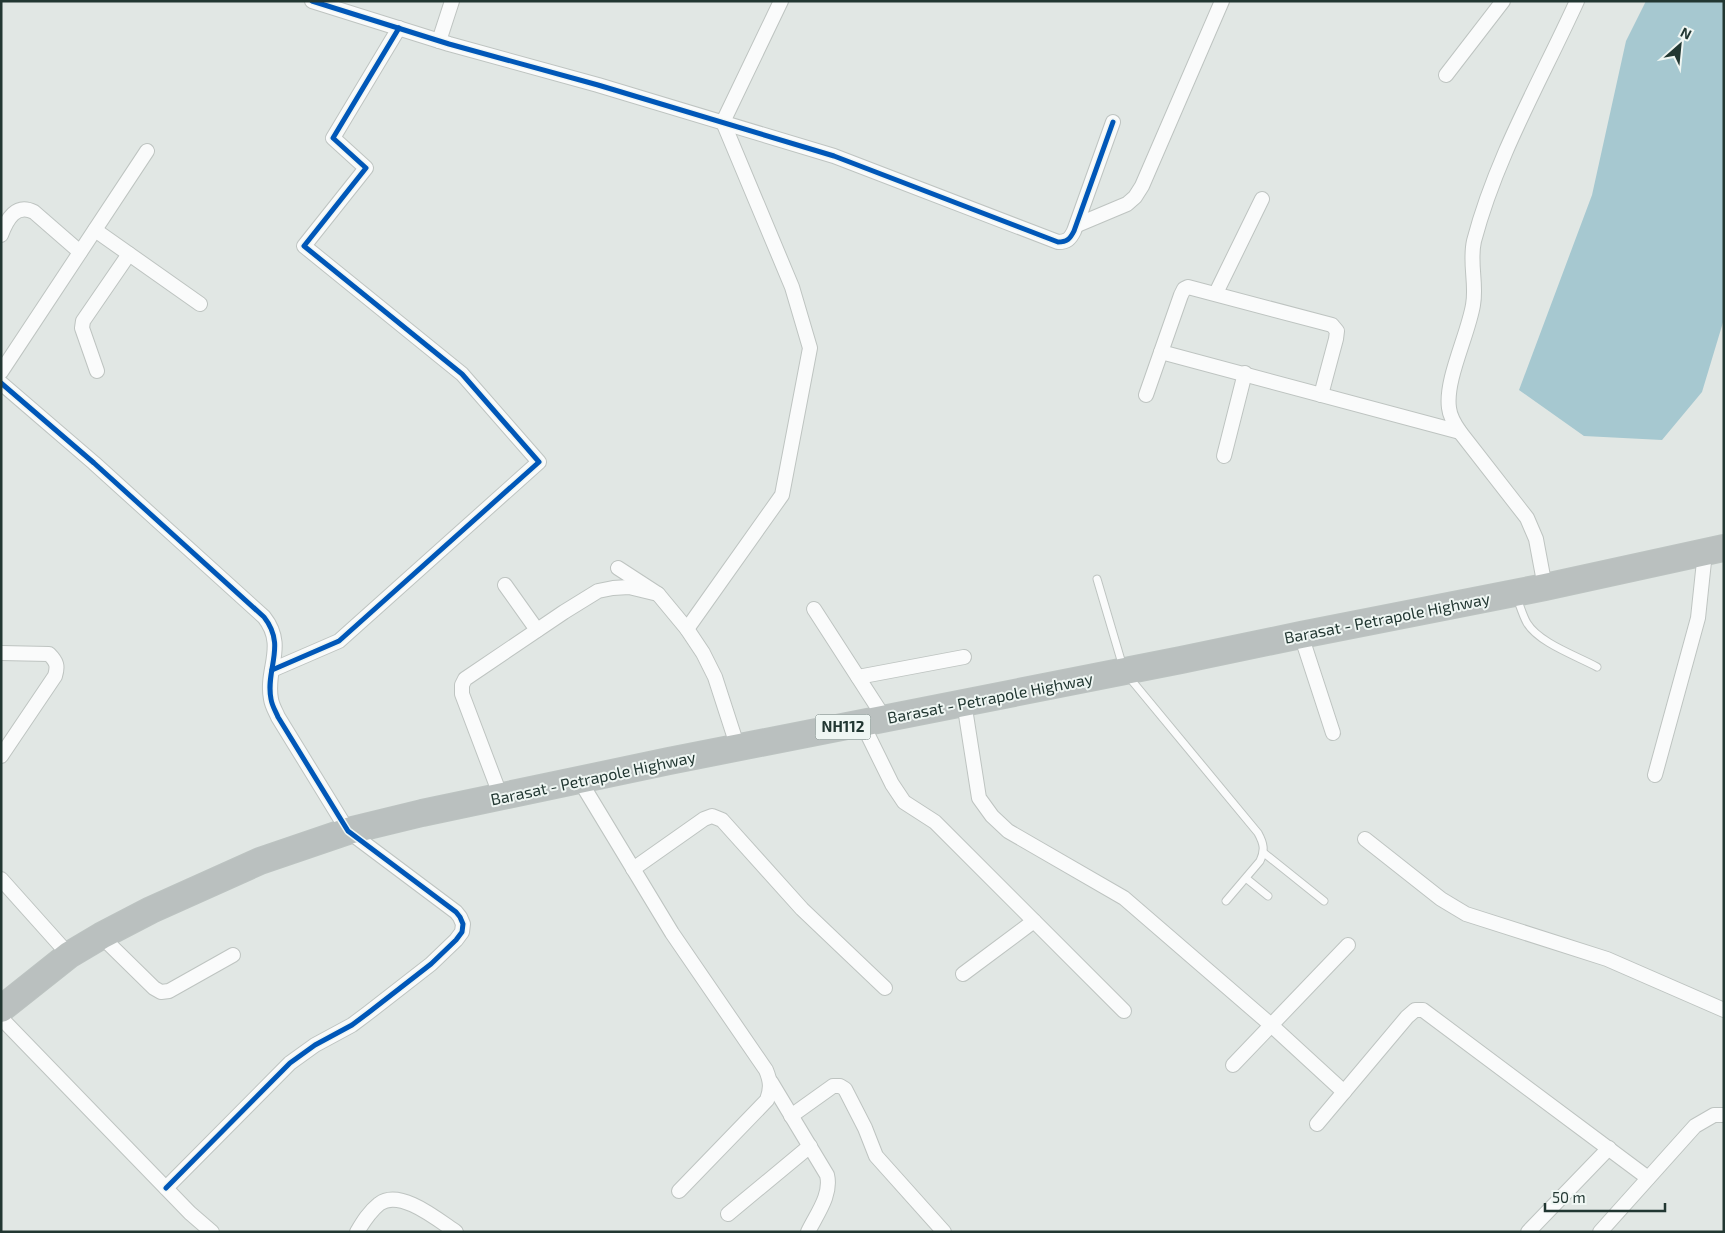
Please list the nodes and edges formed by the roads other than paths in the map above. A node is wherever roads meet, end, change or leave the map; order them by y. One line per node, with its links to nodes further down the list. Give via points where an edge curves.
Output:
1 (312, 1): 7 (street)
2 (452, 1): 8 (street)
3 (781, 1): 10 (street)
4 (1222, 1): 14 (street, via 1135,197 1127,204)
5 (1503, 1): 9 (street)
6 (1577, 1): 28 (street, via 1498,166 1474,242 1473,305 1450,388 1449,408)
7 (399, 28): 8 (street); 44 (street, via 333,138 366,168 304,246 462,374 539,462 339,641)
8 (439, 41): 10 (street)
9 (1446, 75)
10 (723, 122): 14 (street, via 834,156 1058,242 1071,238); 38 (street, via 792,287 810,348 782,495)
11 (1113, 122): 14 (street)
12 (147, 151): 15 (street)
13 (1262, 199): 19 (street)
14 (1077, 225)
15 (95, 230): 17 (street); 18 (street)
16 (1, 235): 17 (street, via 14,212 28,209)
17 (80, 252): 23 (street)
18 (128, 254): 20 (street); 22 (street, via 83,321 82,328)
19 (1216, 293): 21 (street, via 1184,289); 27 (street, via 1332,325 1337,331 1336,339)
20 (200, 304)
21 (1161, 352): 24 (street); 26 (street)
22 (97, 371)
23 (1, 372)
24 (1245, 373): 27 (street); 29 (street)
25 (3, 390): 44 (street, via 94,463 264,617 272,627 274,638)
26 (1146, 394)
27 (1321, 395): 28 (street)
28 (1460, 432): 34 (street, via 1527,518 1536,539)
29 (1224, 456)
30 (1714, 550): 34 (highway, Barasat - Petrapole Highway / NH112); 52 (street)
31 (618, 568): 36 (street)
32 (1097, 580): 45 (lane)
33 (505, 586): 39 (street)
34 (1545, 586): 35 (highway, Barasat - Petrapole Highway / NH112)
35 (1515, 592): 40 (highway, Barasat - Petrapole Highway / NH112); 43 (lane, via 1527,623 1534,631 1544,640)
36 (658, 594): 38 (street); 39 (street, via 628,587 598,591)
37 (814, 610): 46 (street)
38 (687, 629): 50 (street, via 716,677)
39 (537, 630): 54 (street, via 474,673 462,685 462,694)
40 (1301, 635): 45 (highway, Barasat - Petrapole Highway / NH112); 49 (street)
41 (1, 654): 51 (street, via 50,654 58,668)
42 (964, 657): 46 (street)
43 (1597, 667)
44 (272, 670): 55 (street, via 271,701 278,717)
45 (1124, 672): 47 (highway, Barasat - Petrapole Highway / NH112); 57 (lane, via 1258,833 1264,844)
46 (858, 677): 48 (street)
47 (964, 702): 48 (highway, Barasat - Petrapole Highway / NH112); 74 (street, via 979,798 992,816 1008,831 1124,898)
48 (873, 721): 50 (highway, Barasat - Petrapole Highway / NH112); 64 (street, via 892,784 904,802 934,822)
49 (1333, 733)
50 (738, 748): 53 (highway, Barasat - Petrapole Highway / NH112)
51 (1, 756)
52 (1655, 775)
53 (580, 780): 54 (highway, Barasat - Petrapole Highway / NH112); 58 (street)
54 (501, 797): 55 (highway, Barasat - Petrapole Highway / NH112)
55 (348, 831): 65 (highway, Barasat - Petrapole Highway / NH112, via 260,861); 84 (street, via 456,912 463,924 462,932 431,964 368,1013 290,1064)
56 (1365, 839): 72 (street, via 1441,899 1466,914 1607,959)
57 (1264, 853): 60 (lane); 63 (lane)
58 (633, 869): 70 (street, via 704,819 712,816 722,820 802,909); 76 (street)
59 (1, 879): 67 (street)
60 (1247, 879): 61 (lane); 62 (lane)
61 (1268, 896)
62 (1226, 901)
63 (1324, 901)
64 (1034, 921): 69 (street); 73 (street)
65 (101, 936): 67 (highway, Barasat - Petrapole Highway / NH112); 68 (street, via 161,992 169,992)
66 (1348, 945): 74 (street)
67 (69, 955): 71 (highway, Barasat - Petrapole Highway / NH112)
68 (233, 955)
69 (963, 974)
70 (885, 988)
71 (4, 1004): 84 (street)
72 (1724, 1010)
73 (1124, 1011)
74 (1271, 1025): 75 (street); 77 (street)
75 (1233, 1065)
76 (771, 1082): 79 (street); 85 (street, via 766,1100)
77 (1344, 1092): 80 (street); 82 (street, via 1407,1017 1415,1010 1423,1010)
78 (1724, 1115): 83 (street, via 1714,1115 1694,1126)
79 (791, 1116): 81 (street); 91 (street, via 833,1086 845,1089 876,1156)
80 (1317, 1124)
81 (810, 1146): 86 (street); 90 (street, via 829,1183 828,1192)
82 (1609, 1148): 83 (street); 92 (street)
83 (1648, 1178): 93 (street)
84 (166, 1188): 87 (street)
85 (679, 1191)
86 (728, 1214)
87 (212, 1232)
88 (357, 1232): 89 (street, via 381,1203 392,1200 408,1202)
89 (456, 1232)
90 (808, 1232)
91 (944, 1232)
92 (1528, 1232)
93 (1600, 1232)

